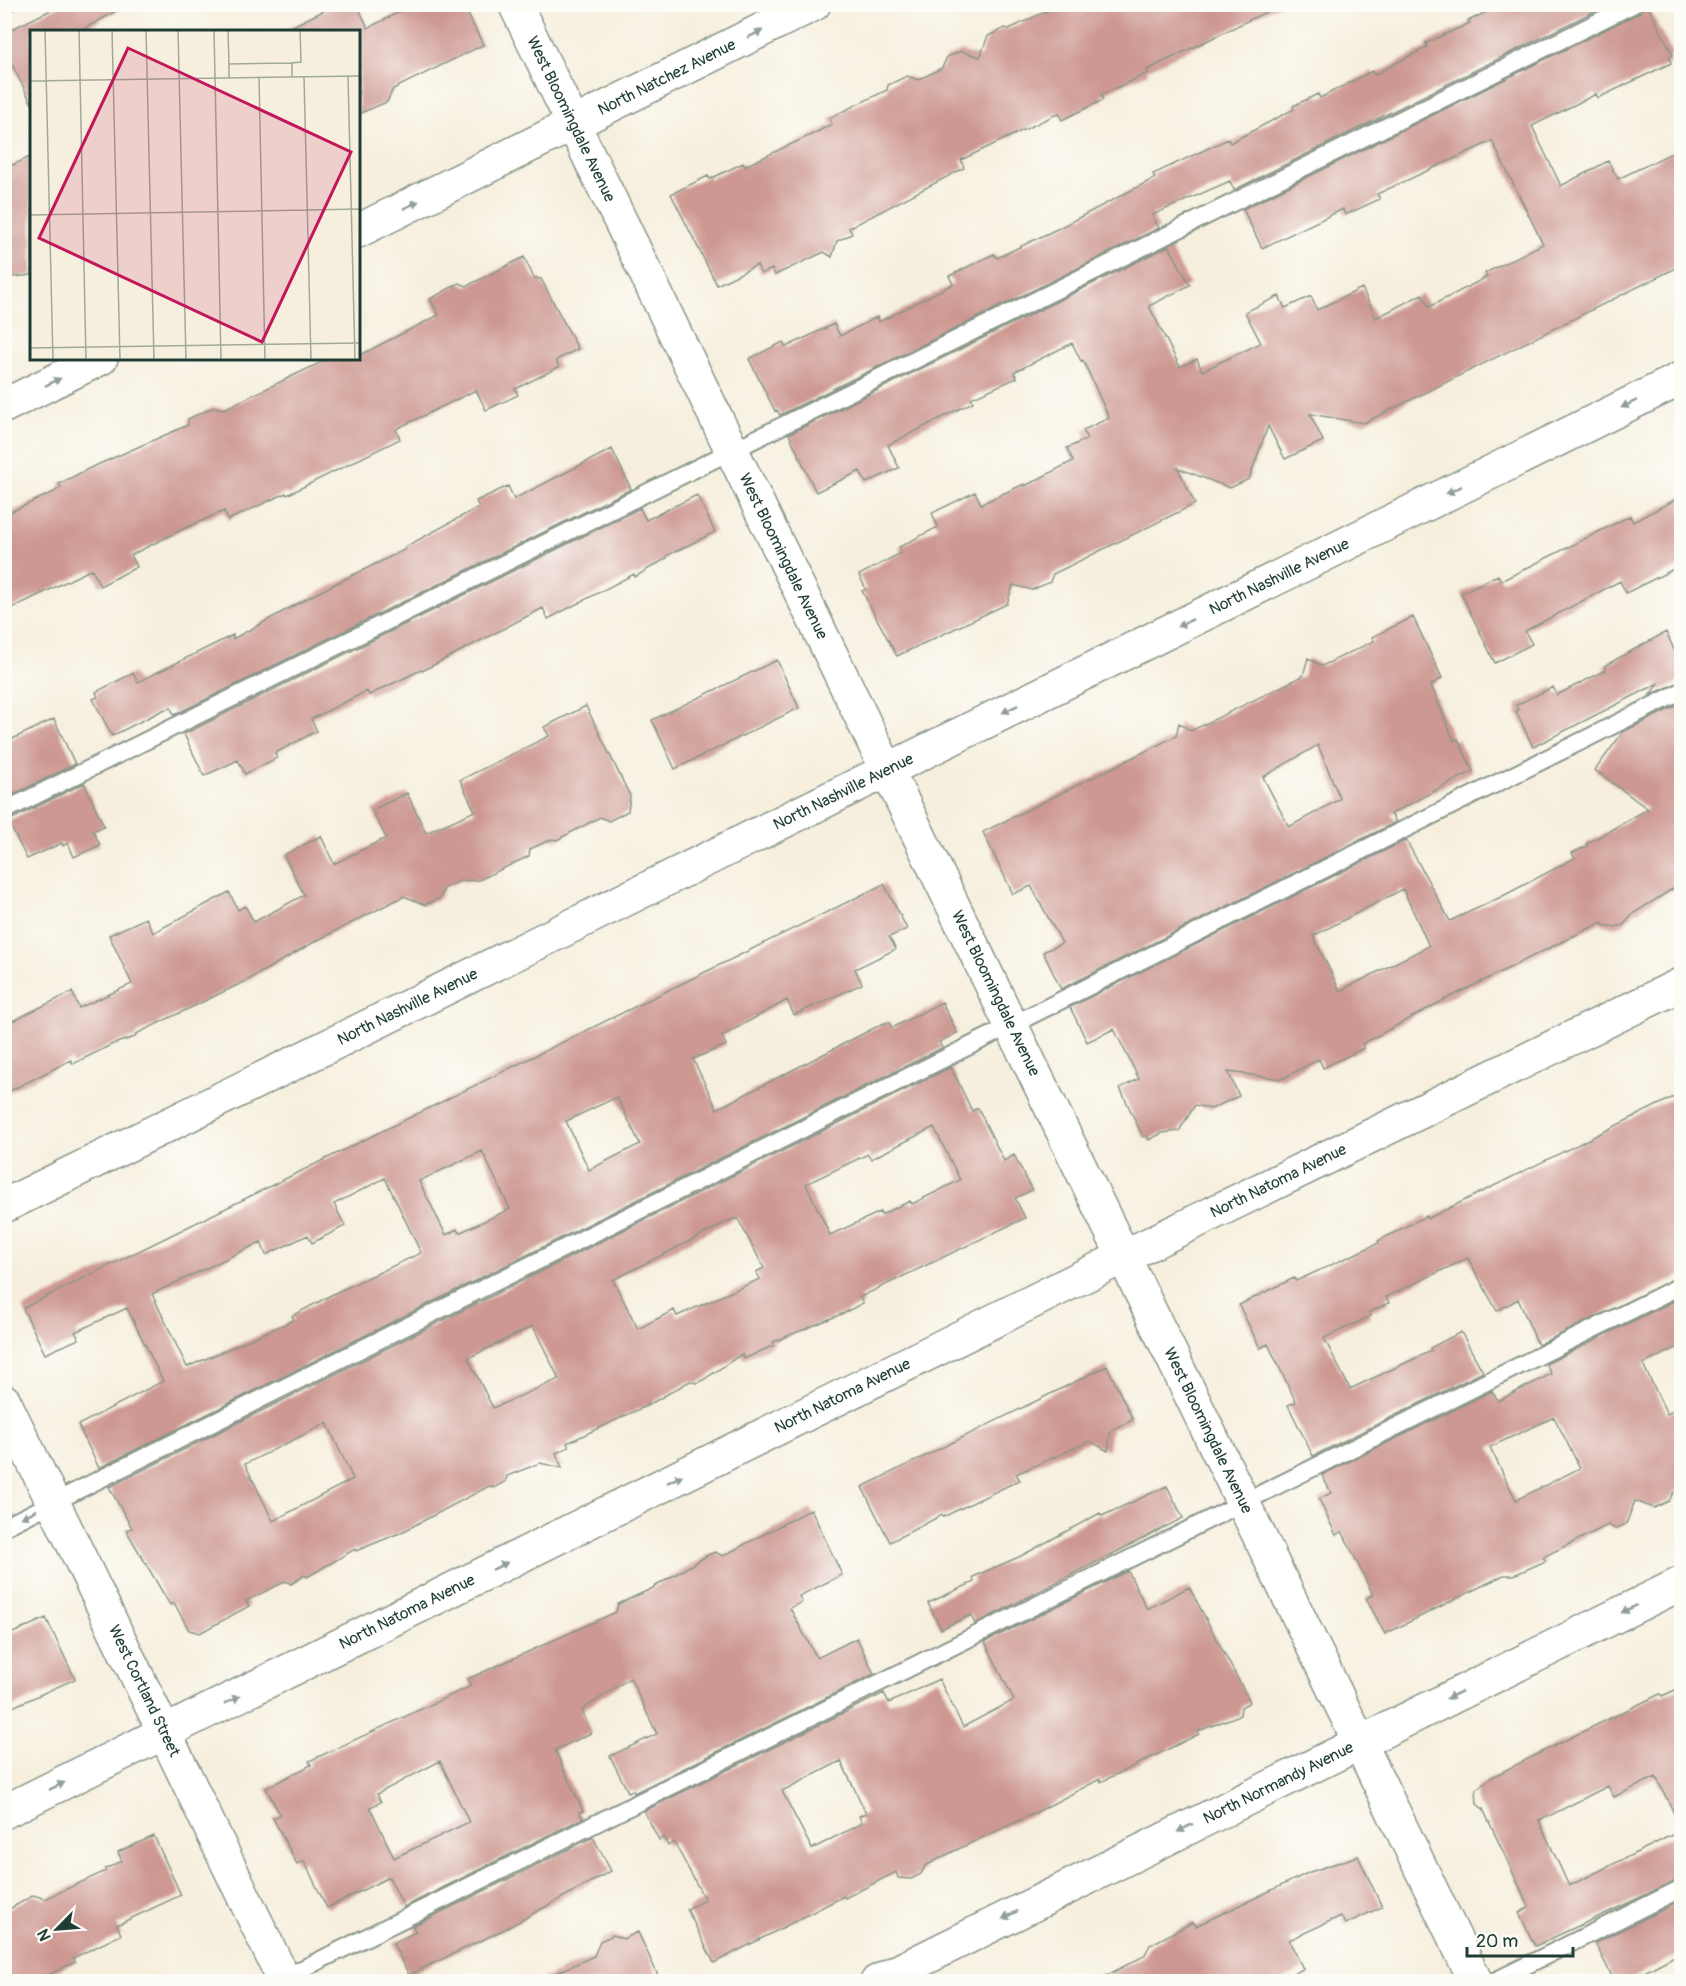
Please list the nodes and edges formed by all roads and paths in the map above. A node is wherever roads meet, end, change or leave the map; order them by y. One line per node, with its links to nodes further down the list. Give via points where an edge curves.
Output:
1 (515, 4): 6 (street, West Bloomingdale Avenue)
2 (814, 4): 6 (street, North Natchez Avenue, one-way to 2)
3 (1043, 4): 5 (path)
4 (1634, 4): 11 (lane)
5 (1046, 12)
6 (574, 124): 7 (street, North Natchez Avenue, one-way to 6); 11 (street, West Bloomingdale Avenue)
7 (360, 230)
8 (96, 360): 10 (street, one-way to 8)
9 (1682, 378): 13 (street, North Nashville Avenue, one-way to 13)
10 (4, 406)
11 (732, 450): 13 (street, West Bloomingdale Avenue); 14 (lane)
12 (1682, 691): 16 (lane)
13 (887, 770): 16 (street, West Bloomingdale Avenue); 17 (street, North Nashville Avenue)
14 (4, 811)
15 (1682, 984): 18 (street, North Natoma Avenue)
16 (1011, 1024): 18 (street, West Bloomingdale Avenue); 21 (lane)
17 (4, 1206)
18 (1124, 1257): 22 (street, West Bloomingdale Avenue); 25 (street, North Natoma Avenue, one-way to 18)
19 (1682, 1285): 22 (lane)
20 (4, 1401): 21 (street, West Cortland Street)
21 (54, 1501): 23 (lane, one-way to 23); 25 (street, West Cortland Street)
22 (1244, 1502): 26 (street, West Bloomingdale Avenue); 29 (lane)
23 (4, 1527)
24 (1682, 1583): 26 (street, North Normandy Avenue, one-way to 26)
25 (164, 1733): 27 (street, North Natoma Avenue, one-way to 25); 29 (street, West Cortland Street)
26 (1359, 1741): 30 (street, North Normandy Avenue, one-way to 30); 31 (street, West Bloomingdale Avenue)
27 (4, 1812)
28 (1682, 1888): 32 (lane)
29 (282, 1981)
30 (877, 1982)
31 (1476, 1982)
32 (1493, 1982)

